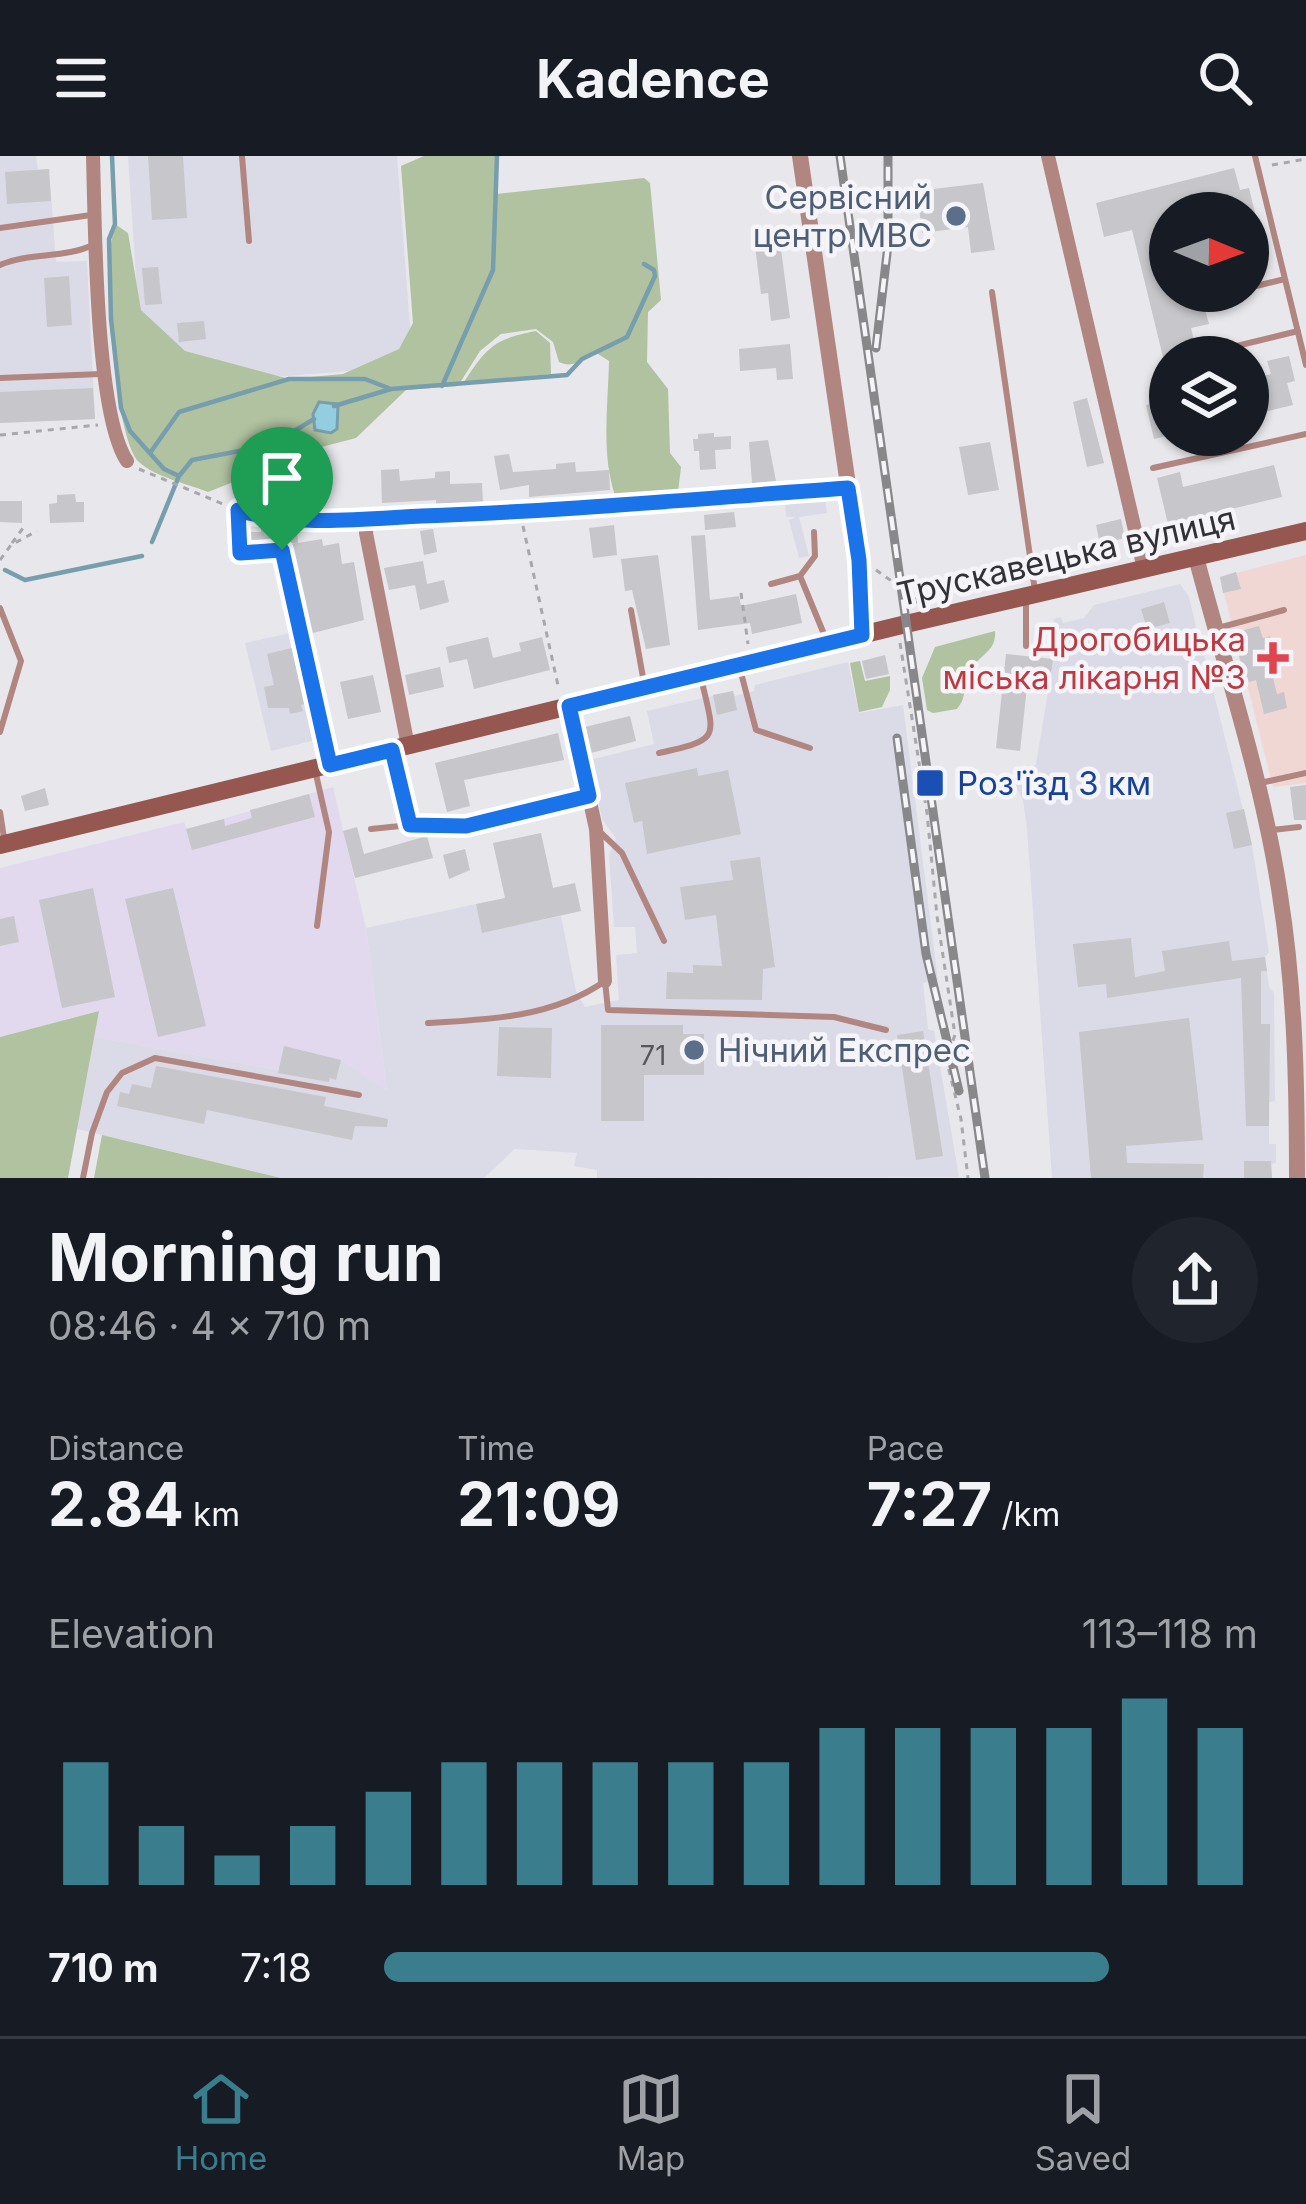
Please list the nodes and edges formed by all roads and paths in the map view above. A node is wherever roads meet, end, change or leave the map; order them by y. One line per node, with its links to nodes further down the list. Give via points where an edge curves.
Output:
1 (93, 156): 8 (street)
2 (242, 156): 10 (lane)
3 (800, 156): 26 (street)
4 (1048, 156): 40 (street)
5 (1255, 156): 7 (lane)
6 (1306, 159): 7 (path)
7 (1258, 168): 13 (lane)
8 (95, 214): 9 (lane); 11 (street)
9 (0, 228)
10 (248, 241)
11 (97, 243): 12 (lane); 19 (street)
12 (0, 265)
13 (1285, 279): 14 (lane); 16 (lane)
14 (1269, 283)
15 (992, 292): 44 (lane)
16 (1298, 331): 17 (lane); 18 (lane)
17 (1269, 338)
18 (1306, 365)
19 (105, 374): 20 (lane); 21 (street)
20 (0, 378)
21 (111, 424): 23 (path); 24 (street)
22 (1306, 434): 25 (lane)
23 (0, 436)
24 (127, 461): 27 (path)
25 (1153, 468)
26 (848, 488): 29 (street); 39 (street)
27 (238, 510): 28 (path); 36 (path, via 240,553)
28 (248, 513): 30 (lane)
29 (520, 513): 30 (street); 58 (path)
30 (367, 518): 60 (street)
31 (26, 524): 35 (path)
32 (37, 531): 35 (path)
33 (1306, 531): 37 (main road, Трускавецька вулиця)
34 (814, 532): 41 (lane, via 815,556)
35 (11, 545): 38 (path)
36 (282, 550): 63 (lane)
37 (1196, 557): 40 (main road, Трускавецька вулиця); 49 (street)
38 (0, 560)
39 (859, 560): 45 (path); 50 (street)
40 (1144, 569): 44 (main road, Трускавецька вулиця)
41 (800, 576): 42 (lane); 53 (lane)
42 (771, 584)
43 (741, 593): 52 (path)
44 (1030, 595): 50 (main road, Трускавецька вулиця); 54 (lane)
45 (919, 601)
46 (0, 608): 59 (lane, via 21,661)
47 (632, 610): 57 (lane)
48 (1284, 610): 49 (lane)
49 (1215, 628): 65 (street)
50 (862, 635): 53 (main road, Трускавецька вулиця)
51 (900, 642): 83 (path, via 955,1035 946,1058)
52 (748, 644)
53 (827, 644): 55 (main road, Трускавецька вулиця)
54 (1026, 646)
55 (739, 665): 56 (main road, Трускавецька вулиця); 61 (lane, via 756,730)
56 (700, 675): 57 (main road, Трускавецька вулиця); 62 (lane, via 709,739)
57 (645, 688): 58 (main road, Трускавецька вулиця)
58 (564, 698): 60 (main road, Трускавецька вулиця); 66 (street)
59 (0, 732)
60 (400, 748): 63 (main road, Трускавецька вулиця); 68 (lane)
61 (810, 748)
62 (659, 753)
63 (322, 767): 73 (main road, Трускавецька вулиця); 74 (lane, via 329,832)
64 (1306, 773): 65 (lane)
65 (1256, 784): 72 (street)
66 (589, 796): 68 (lane, via 466,826); 71 (street)
67 (0, 812): 73 (lane)
68 (410, 825): 70 (lane)
69 (1299, 826): 72 (lane)
70 (371, 829)
71 (596, 829): 75 (lane, via 622,853); 76 (street)
72 (1268, 830): 77 (street)
73 (2, 845)
74 (317, 926)
75 (664, 940)
76 (605, 981): 78 (lane, via 558,1007); 79 (lane, via 608,1010 834,1017)
77 (1299, 981): 81 (street)
78 (428, 1023)
79 (886, 1030)
80 (358, 1095): 82 (lane, via 155,1058 122,1073 107,1092)
81 (1301, 1108): 84 (street)
82 (83, 1178)
83 (968, 1178)
84 (1297, 1178)

